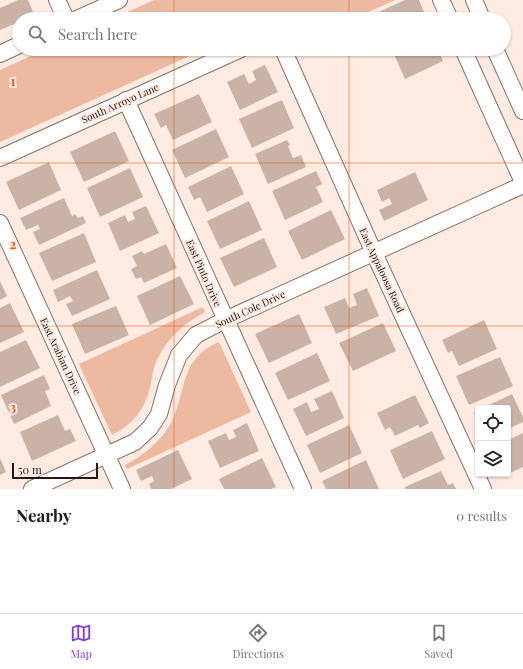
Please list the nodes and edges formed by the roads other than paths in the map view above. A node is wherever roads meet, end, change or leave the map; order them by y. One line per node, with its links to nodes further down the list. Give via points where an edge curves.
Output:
1 (57, 0): 5 (street)
2 (119, 0): 6 (street)
3 (441, 0): 7 (street)
4 (474, 0): 8 (street)
5 (63, 12)
6 (92, 12)
7 (447, 12)
8 (479, 12)
9 (12, 48): 10 (street)
10 (0, 54)
11 (225, 56): 15 (street, South Arroyo Lane)
12 (286, 56): 20 (street, East Appaloosa Road)
13 (466, 56): 18 (street)
14 (498, 56): 16 (street)
15 (126, 100): 17 (street, South Arroyo Lane); 21 (street, East Pinto Drive)
16 (523, 111)
17 (0, 158)
18 (523, 184): 20 (street, South Cole Drive)
19 (0, 223): 22 (street, East Arabian Drive)
20 (374, 253): 21 (street, South Cole Drive); 26 (street, East Appaloosa Road)
21 (225, 320): 22 (street, South Cole Drive, via 196,335 179,355 159,414 150,428 134,442); 25 (street, East Pinto Drive)
22 (107, 455): 23 (street, South Cole Drive); 24 (street, East Arabian Drive)
23 (32, 489)
24 (122, 489)
25 (302, 489)
26 (483, 489)

